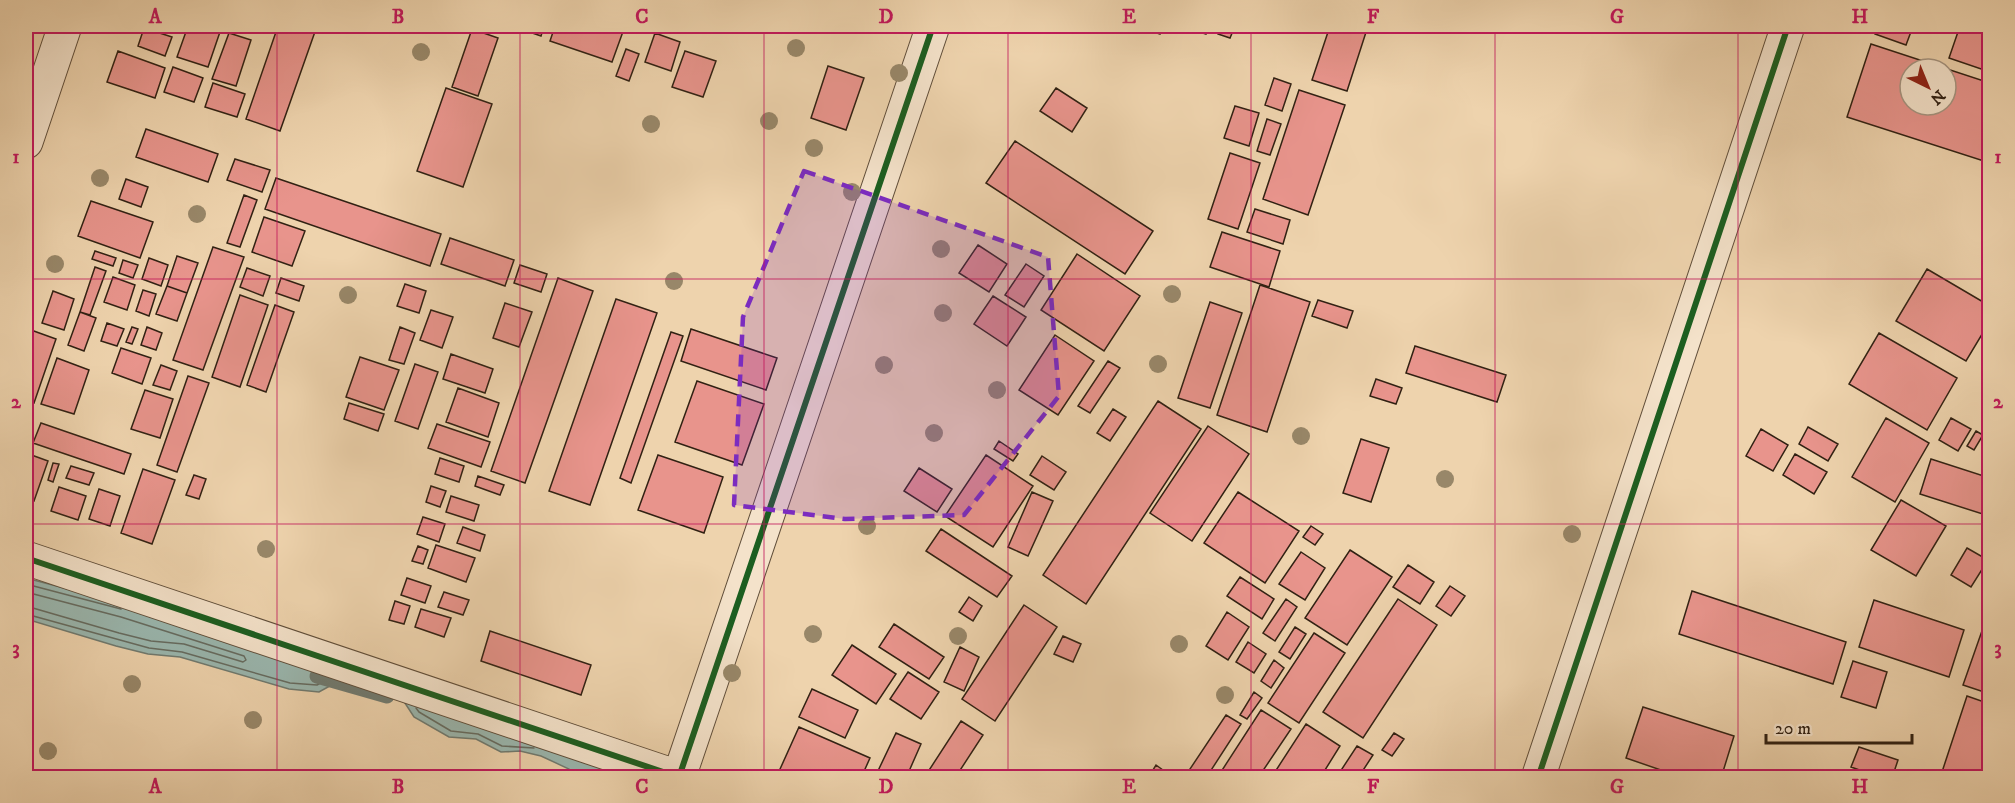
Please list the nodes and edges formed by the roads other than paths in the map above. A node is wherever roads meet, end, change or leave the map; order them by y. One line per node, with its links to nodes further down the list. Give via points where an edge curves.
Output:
1 (65, 26): 4 (street)
2 (933, 26): 6 (street)
3 (1788, 26): 7 (street)
4 (26, 142)
5 (26, 558): 6 (street)
6 (680, 777)
7 (1538, 777)

